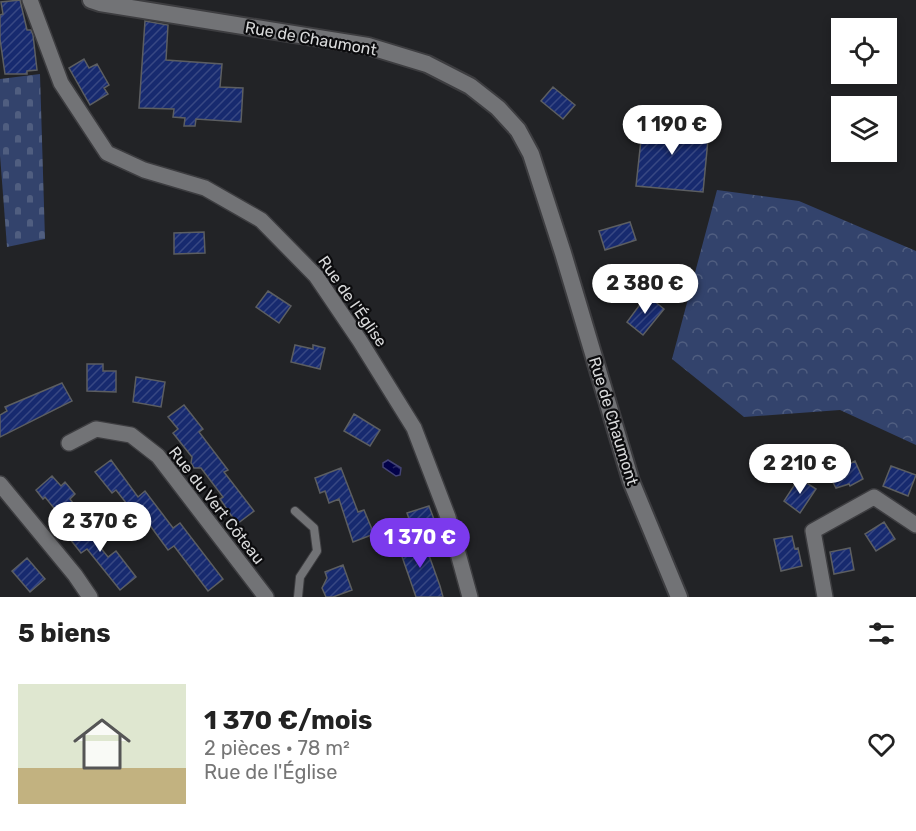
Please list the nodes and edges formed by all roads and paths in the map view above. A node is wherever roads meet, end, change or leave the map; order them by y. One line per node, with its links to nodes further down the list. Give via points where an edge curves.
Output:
1 (30, 0): 10 (street, Rue de l'Église, via 61,83 107,153 144,170 205,188 261,220 316,276 414,428 448,517)
2 (91, 0): 11 (street, Rue de Chaumont, via 368,45 427,64 470,86 498,108 518,130 531,154 631,481)
3 (69, 443): 8 (street, Rue du Vert Côteau, via 96,429 131,435 158,456)
4 (1, 486): 7 (street)
5 (295, 511): 9 (lane, via 315,528 317,551 300,577)
6 (916, 525): 12 (street, via 874,496 813,531)
7 (90, 597)
8 (266, 597)
9 (298, 597)
10 (470, 597)
11 (679, 597)
12 (825, 597)

